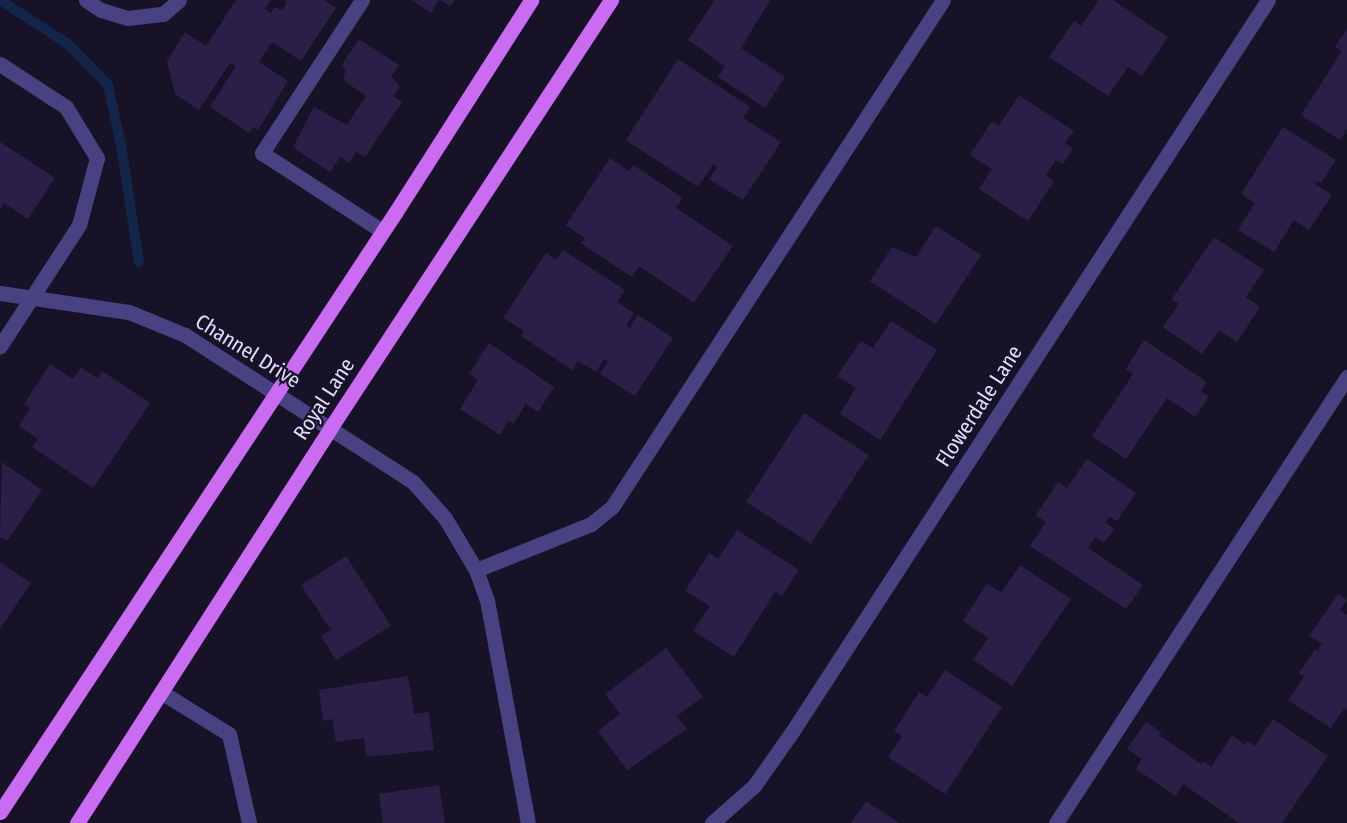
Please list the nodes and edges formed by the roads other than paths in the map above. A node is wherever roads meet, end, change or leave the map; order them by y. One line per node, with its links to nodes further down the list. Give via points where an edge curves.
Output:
1 (86, 0): 2 (street, via 101,10 128,18 163,14)
2 (179, 0)
3 (362, 0): 9 (street, via 262,153)
4 (531, 0): 9 (main road, Royal Lane)
5 (611, 0): 15 (main road, Royal Lane)
6 (943, 0): 16 (street, via 612,507 580,529)
7 (1268, 0): 22 (street, Flowerdale Lane, via 792,732 754,786)
8 (0, 64): 11 (street, via 66,107 97,158 80,225)
9 (382, 231): 14 (main road, Royal Lane)
10 (0, 293): 11 (street, Channel Drive)
11 (31, 298): 12 (street); 14 (street, Channel Drive, via 129,312 184,335)
12 (0, 346)
13 (1347, 377): 23 (street)
14 (276, 392): 15 (street, Channel Drive); 18 (main road, Royal Lane)
15 (331, 427): 16 (street, Channel Drive, via 413,482 444,518); 17 (main road, Royal Lane)
16 (476, 570): 21 (street, Channel Drive, via 487,600)
17 (161, 692): 19 (main road, Royal Lane); 20 (street, via 229,734)
18 (0, 812)
19 (77, 823)
20 (249, 823)
21 (528, 823)
22 (712, 823)
23 (1056, 823)

